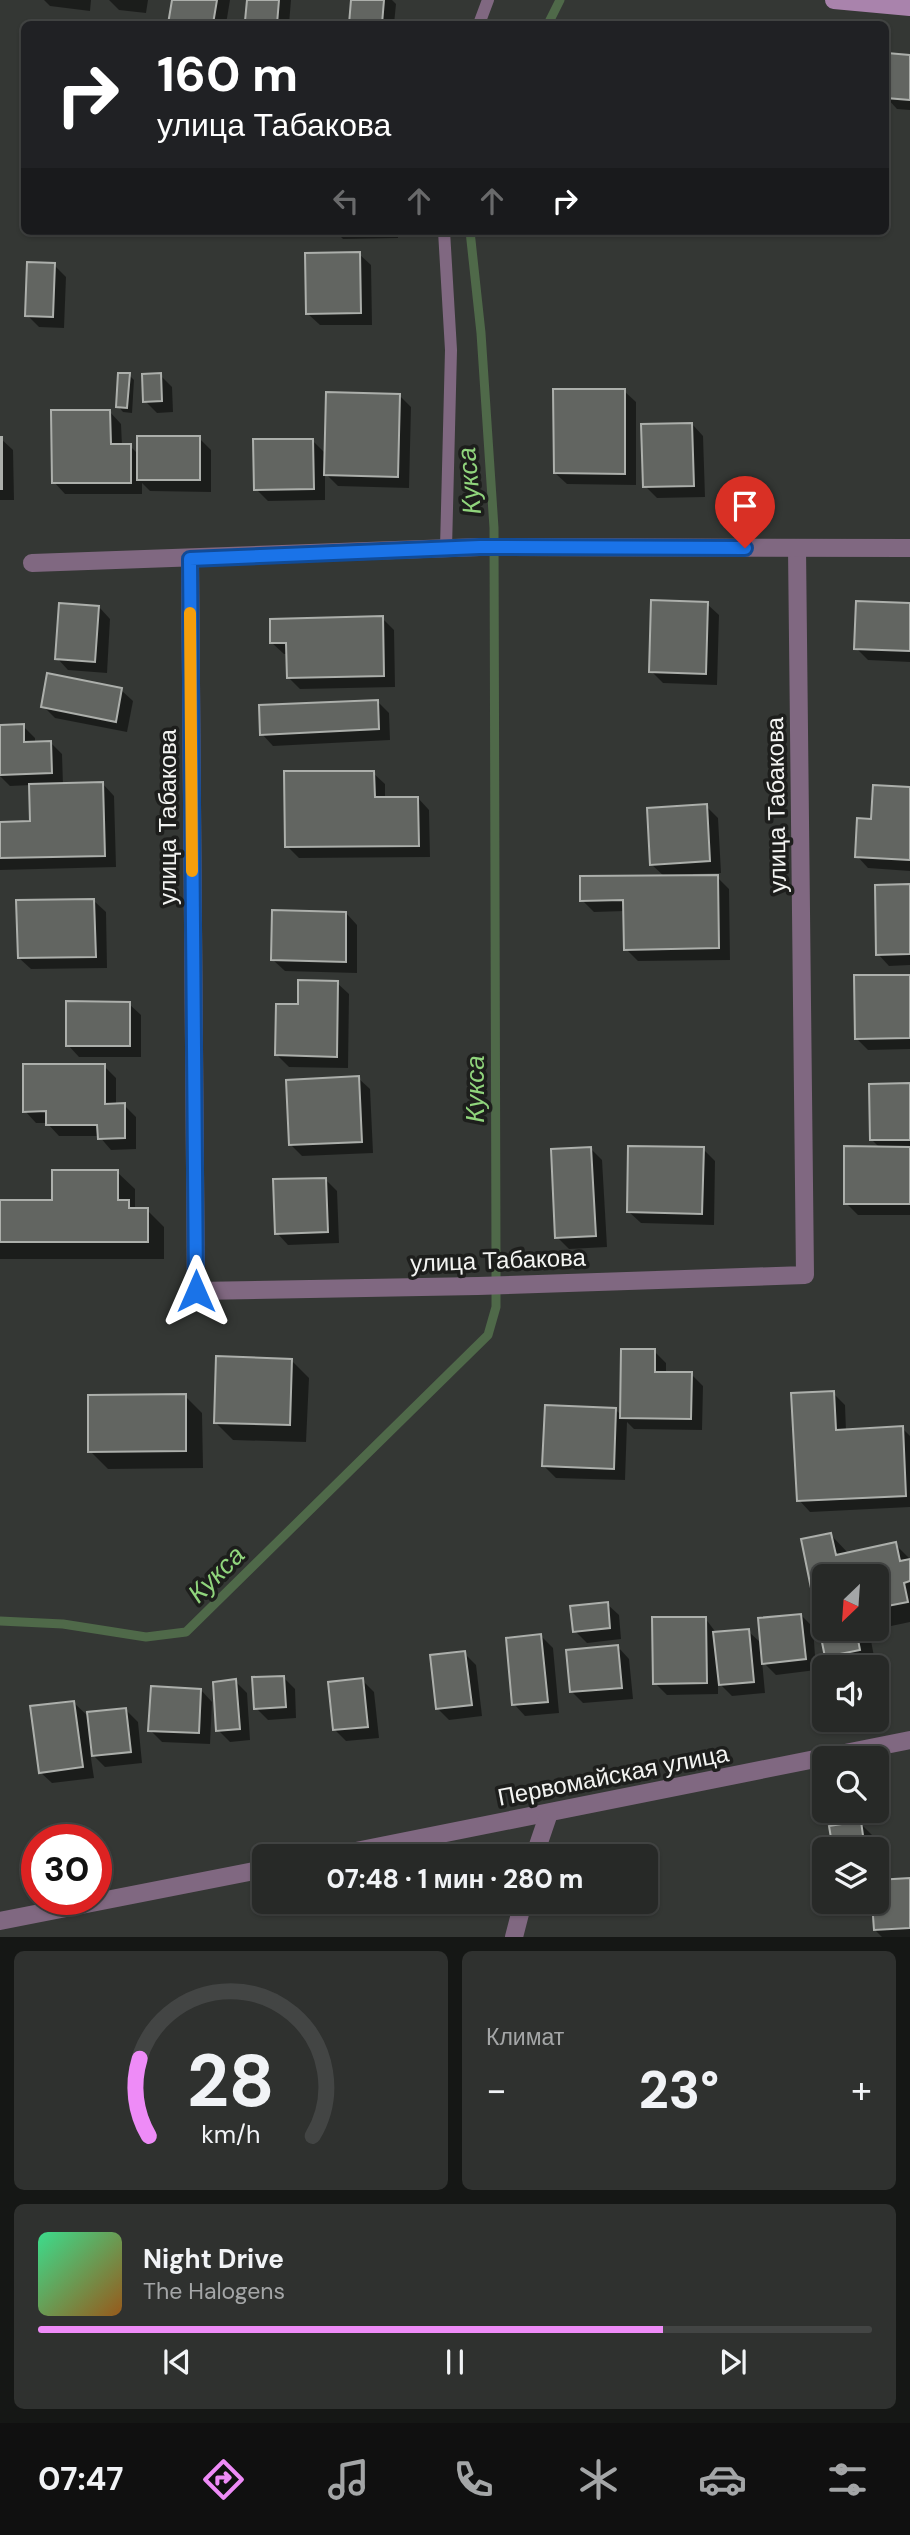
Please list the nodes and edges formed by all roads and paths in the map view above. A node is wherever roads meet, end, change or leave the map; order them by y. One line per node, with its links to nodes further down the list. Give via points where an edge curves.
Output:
1 (488, 0): 4 (lane)
2 (834, 0): 3 (street)
3 (910, 7)
4 (481, 21)
5 (444, 235): 6 (lane, via 451,350)
6 (446, 548): 7 (street); 9 (street)
7 (797, 548): 8 (street); 9 (street, улица Табакова, via 805,1275 478,1286 196,1291)
8 (910, 548)
9 (190, 559): 10 (street)
10 (32, 564)
11 (910, 1740): 12 (street, Первомайская улица)
12 (550, 1813): 13 (street, Первомайская улица); 14 (street)
13 (392, 1844)
14 (539, 1844)
15 (252, 1871): 17 (street)
16 (520, 1914): 18 (street)
17 (0, 1921)
18 (514, 1937)

